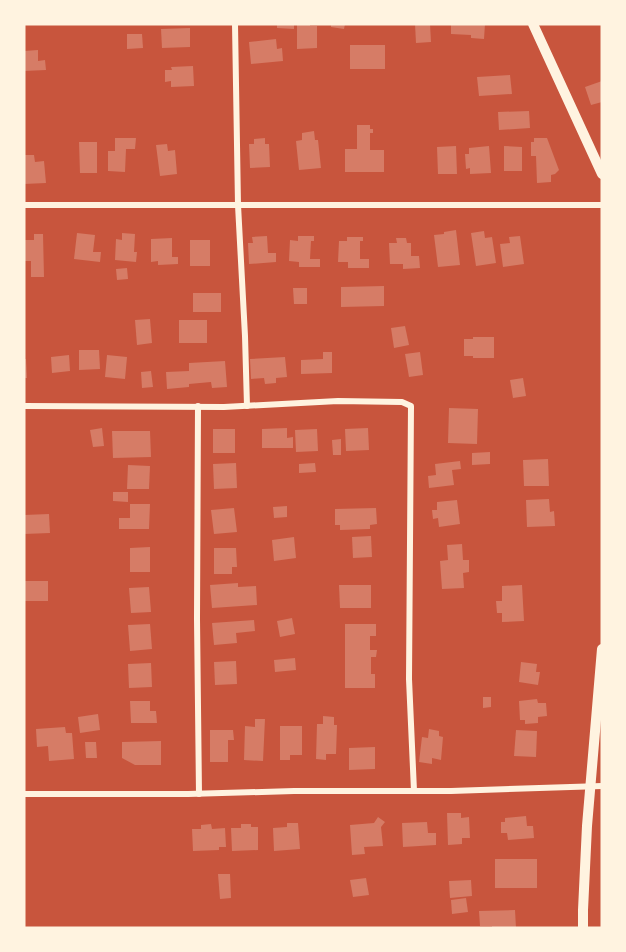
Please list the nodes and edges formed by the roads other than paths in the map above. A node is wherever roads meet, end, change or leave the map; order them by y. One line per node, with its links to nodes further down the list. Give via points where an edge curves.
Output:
1 (235, 24): 5 (street)
2 (533, 24): 3 (street)
3 (602, 174)
4 (24, 205): 5 (street)
5 (238, 205): 6 (street); 9 (street)
6 (602, 205)
7 (24, 406): 8 (street)
8 (198, 406): 9 (street); 14 (street)
9 (247, 406): 12 (street, via 338,401 402,402 411,406 409,679)
10 (602, 649): 11 (street)
11 (596, 785): 12 (street); 15 (street, via 586,850)
12 (414, 791): 14 (street)
13 (24, 794): 14 (street)
14 (199, 794)
15 (583, 928)

